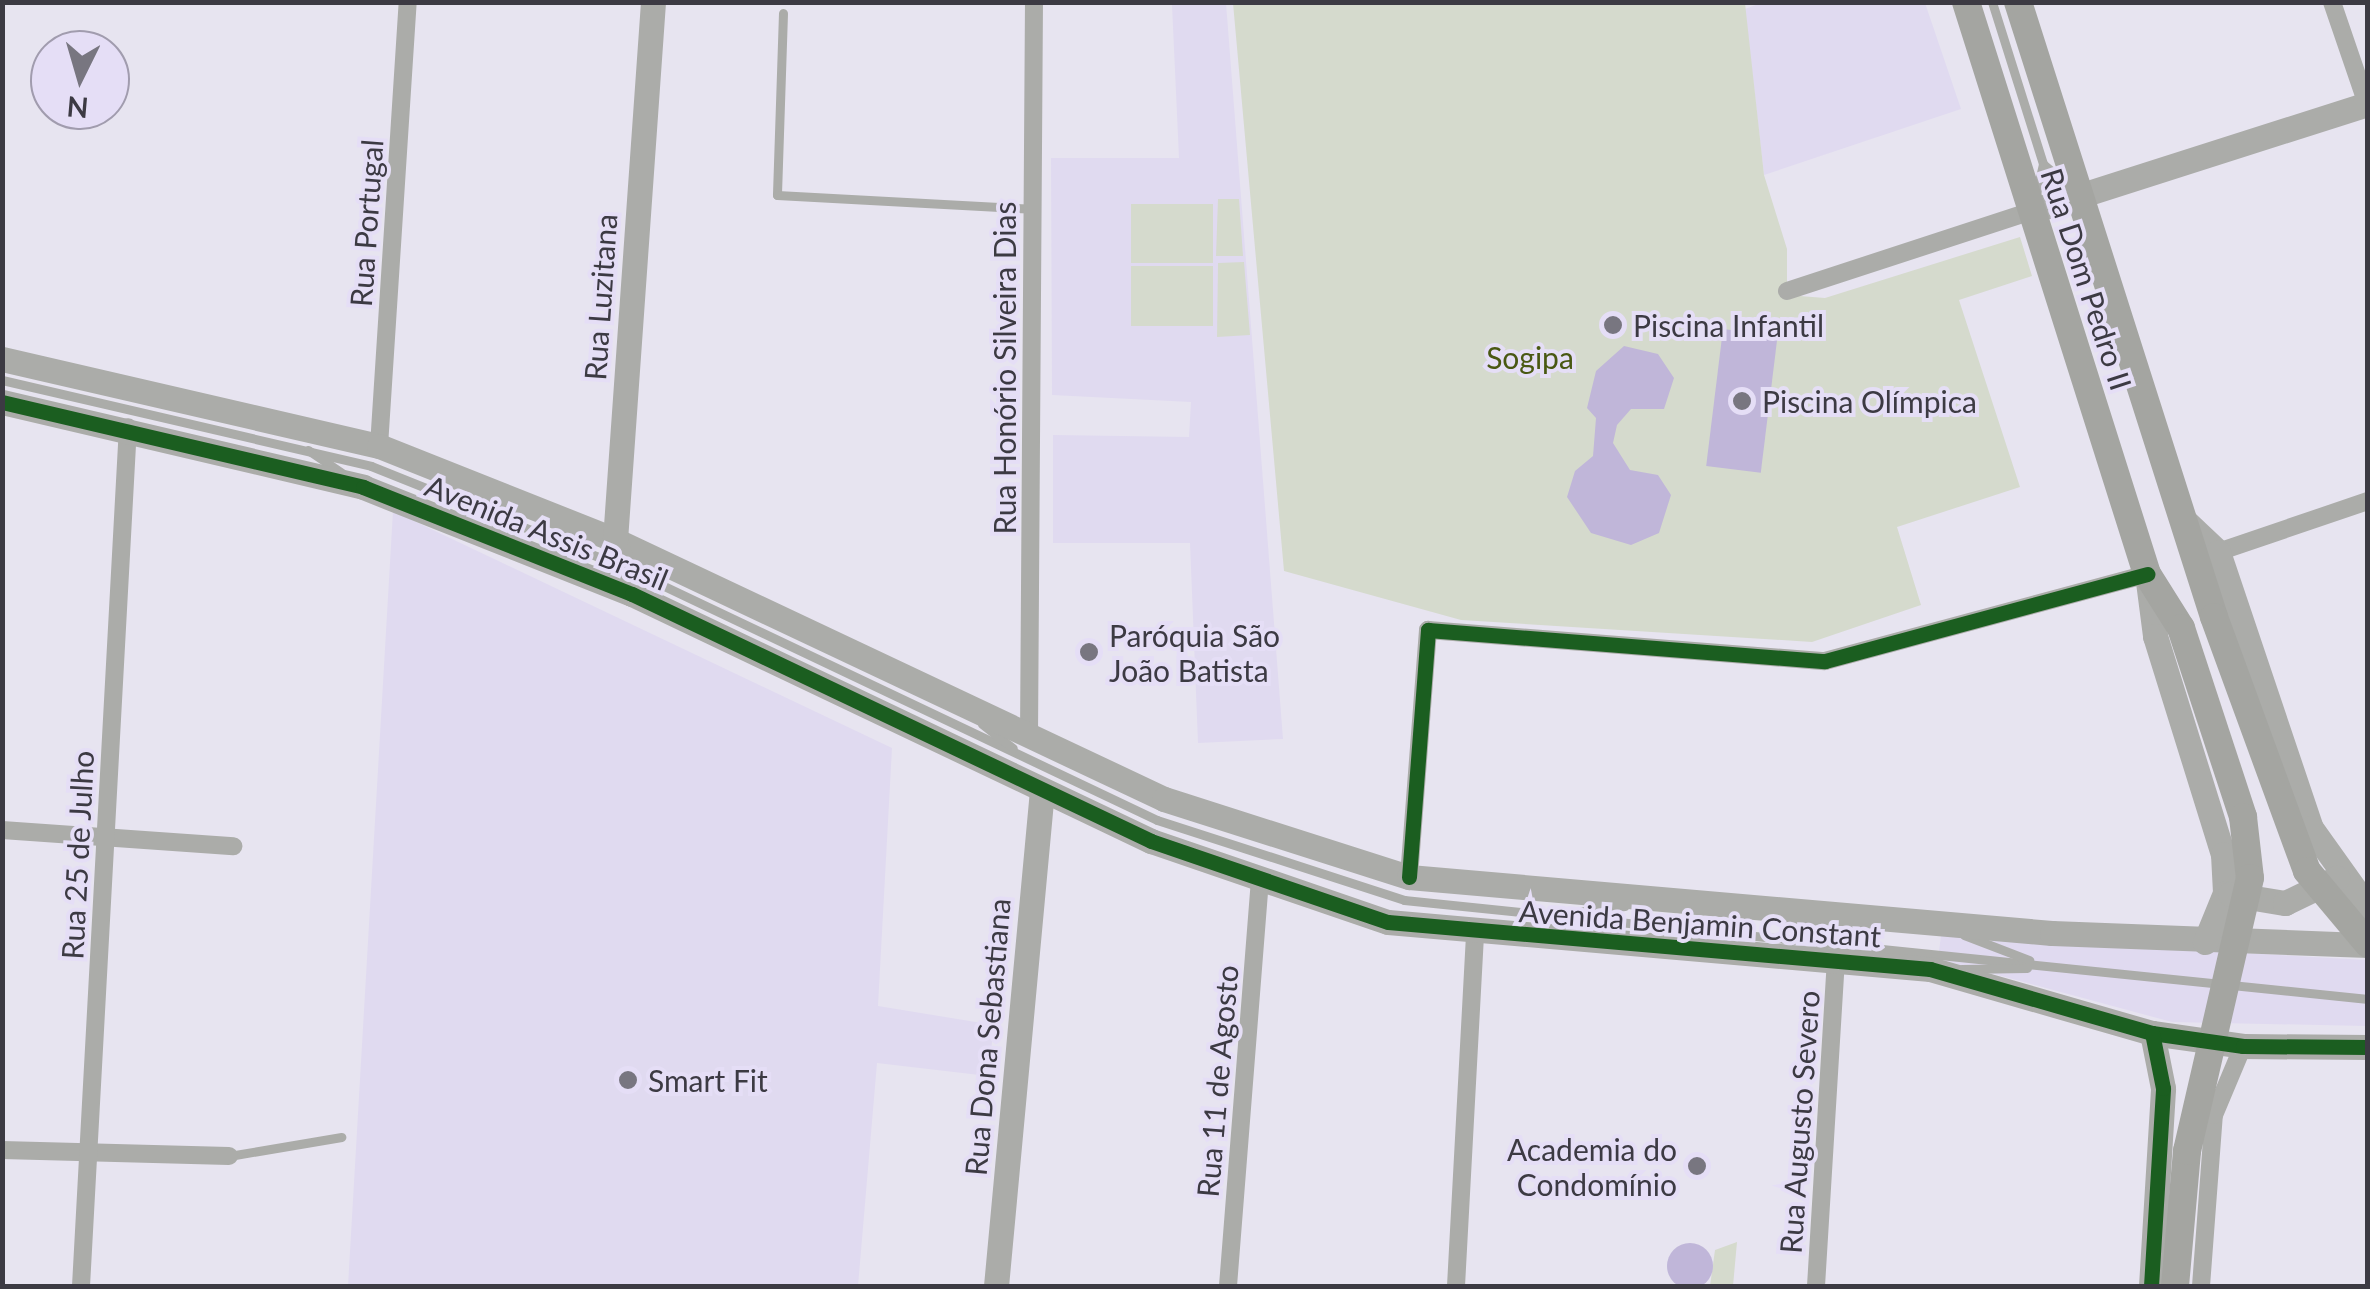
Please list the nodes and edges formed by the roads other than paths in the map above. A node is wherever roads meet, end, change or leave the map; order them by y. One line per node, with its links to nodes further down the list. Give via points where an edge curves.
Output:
1 (408, 2): 20 (street, Rua Portugal)
2 (653, 2): 24 (main road, Rua Luzitana)
3 (1034, 2): 12 (street, Rua Honório Silveira Dias)
4 (1966, 2): 13 (main road, Rua Dom Pedro II)
5 (1992, 2): 10 (lane)
6 (2018, 2): 11 (main road, Rua Dom Pedro II)
7 (2332, 2): 9 (street)
8 (784, 13): 12 (lane, via 777,196)
9 (2367, 105): 11 (main road)
10 (2043, 164): 11 (lane); 13 (lane)
11 (2080, 196): 13 (main road); 23 (main road, Rua Dom Pedro II)
12 (1033, 209): 30 (street, Rua Honório Silveira Dias)
13 (2032, 211): 14 (street); 27 (main road, Rua Dom Pedro II)
14 (1787, 291)
15 (2, 359): 20 (main road, Avenida Assis Brasil)
16 (2, 380): 19 (lane)
17 (2, 402): 18 (main road, Avenida Assis Brasil)
18 (128, 427): 21 (main road, Avenida Assis Brasil); 33 (street, Rua 25 de Julho)
19 (298, 444): 20 (lane); 21 (lane); 26 (lane)
20 (380, 446): 24 (main road, Avenida Assis Brasil)
21 (364, 487): 28 (main road, Avenida Assis Brasil)
22 (2368, 501): 25 (street)
23 (2182, 518): 25 (main road, Rua Dom Pedro II); 45 (main road, Rua Dom Pedro II, bridge, via 2307,871)
24 (616, 540): 26 (main road, Rua Luzitana); 30 (main road, Avenida Assis Brasil, via 945,695)
25 (2218, 552): 35 (main road, Rua Dom Pedro II, via 2311,828)
26 (624, 567): 28 (main road, Rua Luzitana); 30 (lane)
27 (2147, 574): 36 (street, via 1825,660 1428,630); 38 (main road, Rua Dom Pedro II, via 2155,636 2215,819); 64 (main road, Rua Dom Pedro II, bridge, via 2181,628 2242,816 2250,878 2194,1092)
28 (632, 594): 29 (main road, Avenida Assis Brasil)
29 (901, 725): 30 (lane); 31 (main road, Avenida Assis Brasil)
30 (1028, 747): 36 (main road, Avenida Benjamin Constant, via 1164,799); 41 (lane, via 1157,820 1404,900)
31 (1042, 794): 37 (main road, Avenida Benjamin Constant); 59 (main road, Rua Dona Sebastiana)
32 (2, 830): 33 (street)
33 (105, 838): 34 (street); 56 (street, Rua 25 de Julho)
34 (233, 846)
35 (2340, 876): 38 (main road, via 2285,902); 40 (main road, Rua Dom Pedro II)
36 (1409, 877): 39 (main road, Avenida Benjamin Constant)
37 (1260, 880): 43 (main road, Avenida Benjamin Constant, via 1388,922); 60 (street, Rua 11 de Agosto)
38 (2225, 892): 44 (main road, Rua Dom Pedro II)
39 (1672, 900): 41 (lane); 42 (main road, Avenida Benjamin Constant)
40 (2368, 908)
41 (1555, 915): 46 (lane); 48 (lane, via 1931,948)
42 (1934, 923): 44 (main road, Avenida Benjamin Constant); 48 (lane)
43 (1476, 933): 46 (main road, Avenida Benjamin Constant); 61 (street)
44 (2205, 942): 45 (main road, Avenida Benjamin Constant)
45 (2368, 944)
46 (1669, 948): 47 (main road, Avenida Benjamin Constant)
47 (1836, 962): 49 (main road, Avenida Benjamin Constant); 62 (street, Rua Augusto Severo)
48 (2050, 968): 49 (lane); 50 (lane)
49 (1930, 969): 51 (main road, Avenida Benjamin Constant)
50 (2368, 1002)
51 (2152, 1032): 52 (main road, Avenida Benjamin Constant); 63 (main road, via 2162,1088)
52 (2244, 1046): 53 (main road, Avenida Benjamin Constant); 65 (street, via 2214,1115)
53 (2368, 1047)
54 (341, 1137): 57 (lane)
55 (2, 1150): 56 (street)
56 (88, 1155): 57 (street); 58 (street, Rua 25 de Julho)
57 (229, 1156)
58 (81, 1286)
59 (996, 1286)
60 (1228, 1286)
61 (1456, 1286)
62 (1816, 1286)
63 (2151, 1286)
64 (2175, 1286)
65 (2202, 1286)

